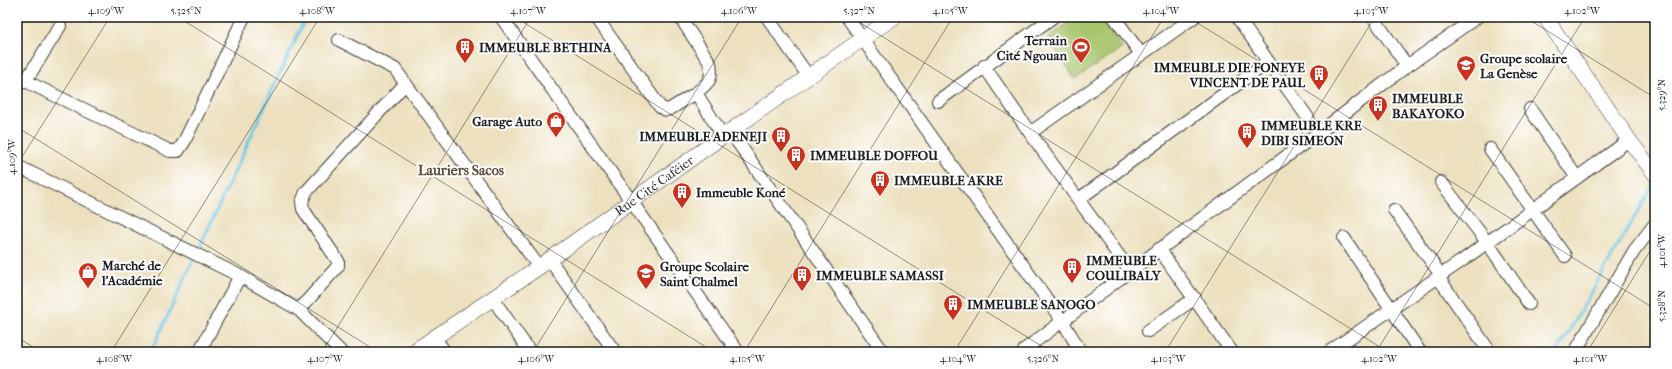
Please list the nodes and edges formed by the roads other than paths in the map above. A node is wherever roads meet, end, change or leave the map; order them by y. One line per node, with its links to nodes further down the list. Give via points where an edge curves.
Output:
1 (244, 17): 23 (street, via 178,151 170,151)
2 (501, 17): 38 (street)
3 (596, 17): 25 (street, via 660,107 670,109)
4 (680, 17): 25 (street, via 710,62 712,71 710,82)
5 (767, 17): 22 (street)
6 (847, 17): 16 (street)
7 (894, 17): 16 (street, Rue Cité Caféier)
8 (1053, 17): 20 (street)
9 (1114, 17): 18 (street)
10 (1194, 17): 18 (street)
11 (1237, 17): 19 (street)
12 (1373, 17): 21 (street)
13 (1477, 17): 21 (street)
14 (1545, 17): 31 (street)
15 (60, 26): 23 (street)
16 (863, 39): 22 (street, Rue Cité Caféier); 55 (street)
17 (339, 40): 24 (street, via 395,69)
18 (1141, 54): 29 (street)
19 (1268, 62): 28 (street); 37 (street)
20 (984, 66): 26 (street); 29 (street)
21 (1407, 66): 44 (street)
22 (809, 77): 30 (street, Rue Cité Caféier)
23 (21, 80)
24 (406, 84): 46 (street); 54 (street, via 306,192 302,202 303,209 338,261 338,266)
25 (696, 93): 30 (street)
26 (938, 101)
27 (1530, 110): 35 (street)
28 (1308, 118)
29 (1030, 133): 37 (street)
30 (726, 134): 38 (street, Rue Cité Caféier); 66 (street)
31 (1629, 140): 34 (street); 35 (street)
32 (1490, 149): 39 (street)
33 (17, 166): 48 (street)
34 (1655, 174)
35 (1576, 178): 39 (street)
36 (1441, 182): 43 (street)
37 (1079, 199): 47 (street)
38 (633, 202): 46 (street, Rue Cité Caféier); 65 (street)
39 (1533, 209): 43 (street); 45 (street)
40 (1394, 210): 49 (street)
41 (1655, 224): 72 (street, via 1634,251)
42 (1344, 238): 53 (street)
43 (1487, 242): 49 (street); 52 (street)
44 (1159, 249): 47 (street); 50 (street)
45 (1566, 256)
46 (544, 264): 51 (street, Rue Cité Caféier); 64 (street)
47 (1130, 271): 55 (street)
48 (240, 276): 54 (street); 59 (street)
49 (1440, 276): 53 (street); 71 (street)
50 (1194, 298): 56 (street); 58 (street)
51 (493, 299): 57 (street, Rue Cité Caféier); 63 (street)
52 (1529, 304)
53 (1391, 309): 69 (street); 70 (street)
54 (299, 310): 60 (street)
55 (1063, 322): 67 (street); 68 (street)
56 (1148, 331)
57 (434, 337): 61 (street, Rue Cité Caféier); 62 (street)
58 (1228, 351)
59 (199, 352)
60 (341, 352)
61 (413, 352)
62 (445, 352)
63 (530, 352)
64 (615, 352)
65 (738, 352)
66 (882, 352)
67 (1024, 352)
68 (1081, 352)
69 (1330, 352)
70 (1420, 352)
71 (1490, 352)
72 (1575, 352)

